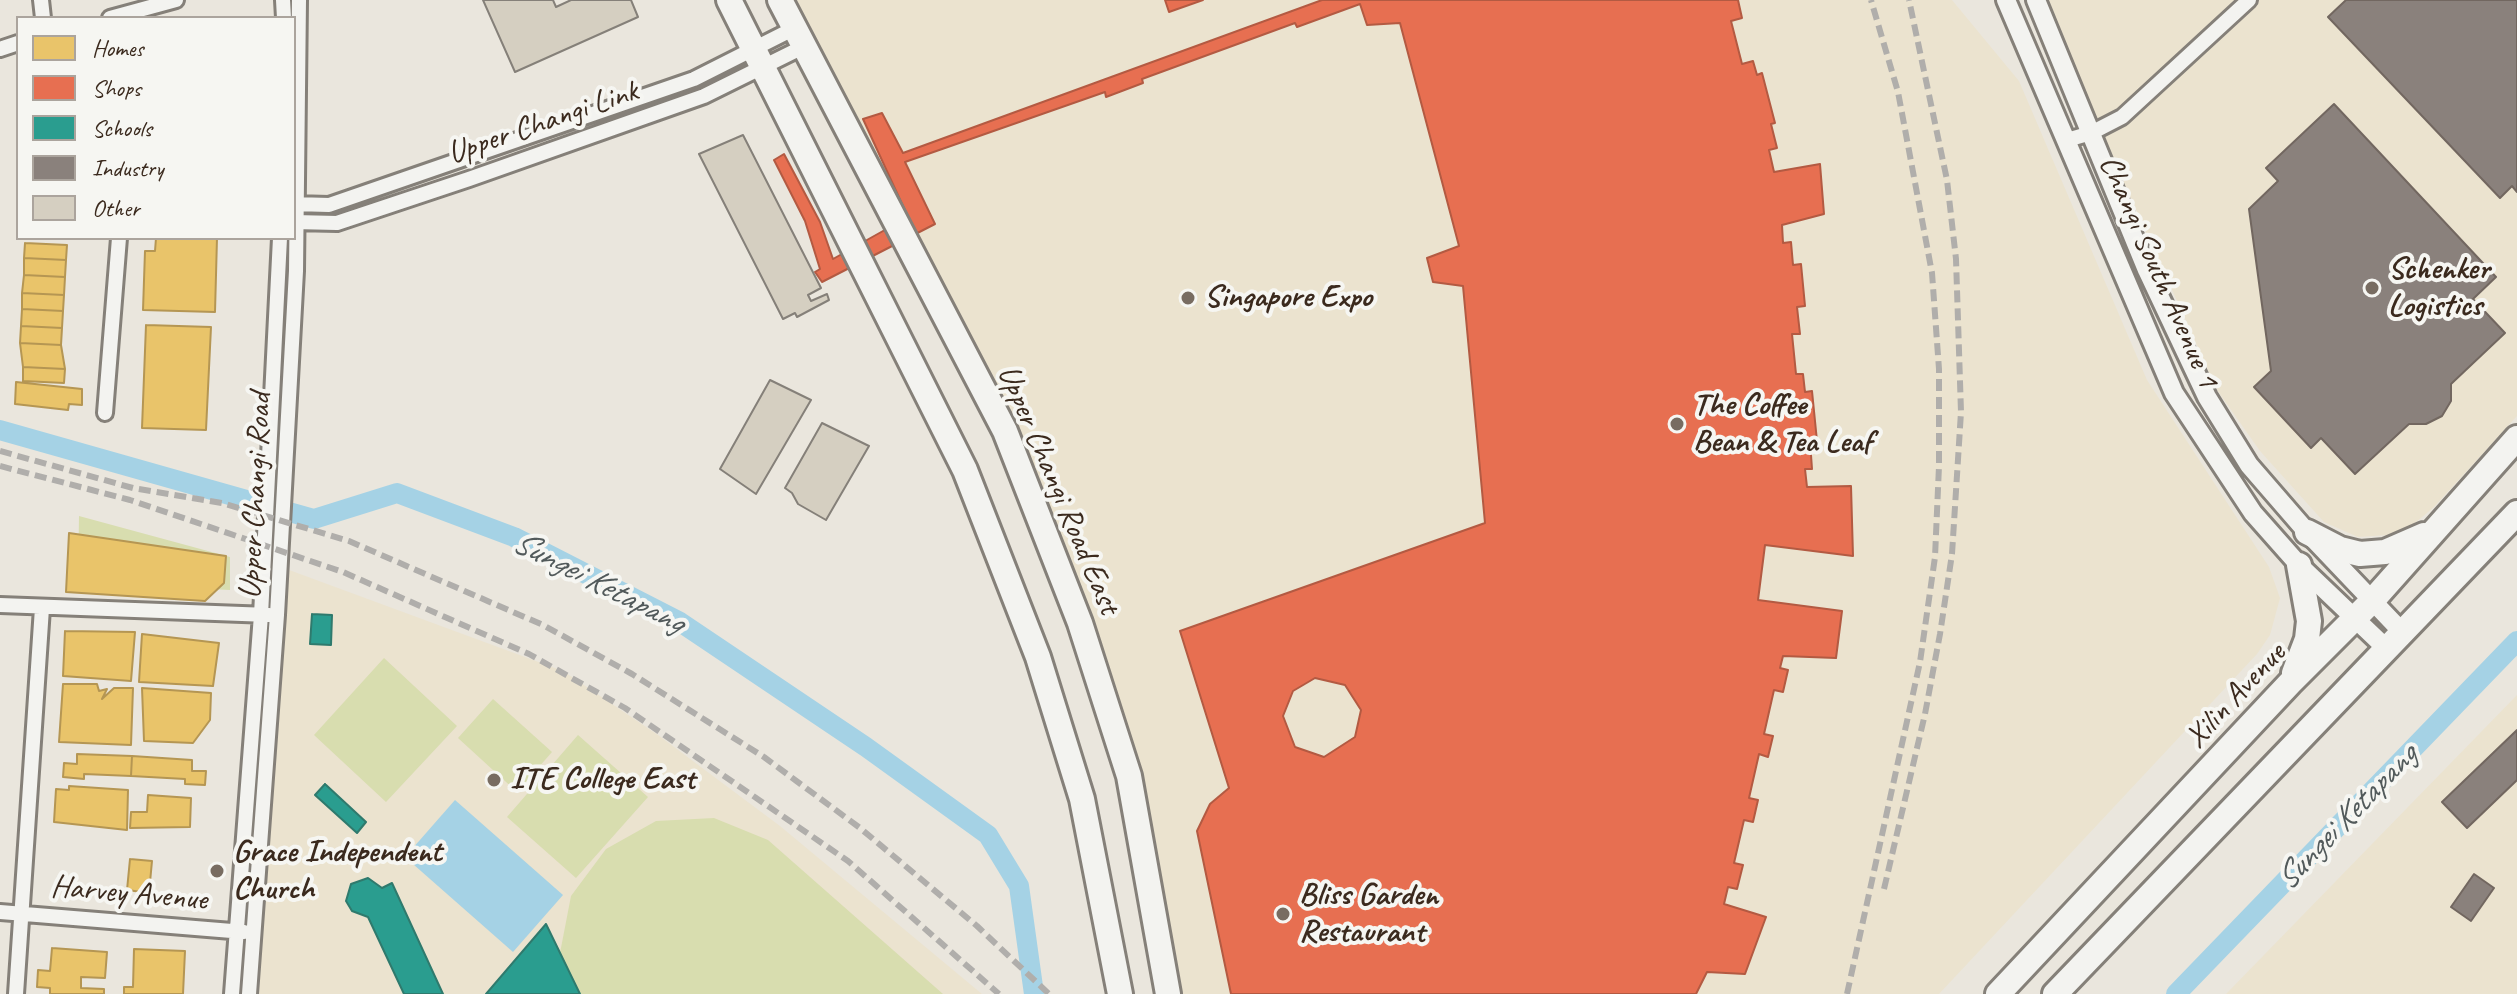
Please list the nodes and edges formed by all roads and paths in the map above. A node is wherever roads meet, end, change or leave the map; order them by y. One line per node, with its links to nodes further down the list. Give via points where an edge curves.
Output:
1 (176, 0): 8 (street)
2 (299, 0): 13 (street, Upper Changi Road)
3 (729, 0): 10 (main road)
4 (780, 0): 9 (main road, Upper Changi Road East)
5 (2006, 0): 12 (street, Changi South Avenue 1)
6 (2036, 0): 11 (street, Changi South Avenue 1)
7 (2249, 0): 11 (street, via 2122,117)
8 (134, 15)
9 (798, 38): 10 (street, Upper Changi Link); 40 (main road, Upper Changi Road East, via 1005,431 1080,623 1129,776)
10 (758, 59): 13 (street, Upper Changi Link, via 329,205); 14 (street, Upper Changi Link, via 704,96 469,179 337,223); 39 (main road, via 965,470 1038,657 1082,799)
11 (2091, 133): 12 (street); 22 (street, Changi South Avenue 1, via 2207,397 2249,465)
12 (2067, 140): 24 (street, Changi South Avenue 1, via 2174,393 2253,513)
13 (296, 204): 14 (street, Upper Changi Road)
14 (296, 222)
15 (119, 240): 18 (street)
16 (280, 240): 20 (street, Upper Changi Road)
17 (295, 240): 20 (street, Upper Changi Road)
18 (105, 413)
19 (2517, 438): 23 (main road, Xilin Avenue)
20 (275, 486): 28 (street, Upper Changi Road, via 265,519); 29 (street, Upper Changi Road, via 280,523)
21 (2517, 513): 30 (main road)
22 (2307, 532): 23 (main road, via 2360,554 2385,552); 27 (street, Changi South Avenue 1)
23 (2432, 532): 27 (main road, Xilin Avenue)
24 (2299, 565): 27 (street, Changi South Avenue 1); 31 (main road, via 2306,590 2307,639)
25 (0, 605): 26 (street)
26 (42, 608): 28 (street); 33 (street)
27 (2363, 610): 30 (street, Changi South Avenue 1); 31 (main road, Xilin Avenue)
28 (261, 615): 29 (street); 34 (street, Upper Changi Road)
29 (277, 615): 35 (street, Upper Changi Road)
30 (2396, 642): 42 (main road)
31 (2290, 683): 41 (main road, Xilin Avenue)
32 (0, 912): 33 (street, Harvey Avenue)
33 (22, 914): 34 (street, Harvey Avenue); 36 (street)
34 (236, 931): 35 (street, Harvey Avenue); 37 (street, Upper Changi Road)
35 (253, 932): 38 (street, Upper Changi Road)
36 (16, 994)
37 (232, 994)
38 (249, 994)
39 (1120, 994)
40 (1168, 994)
41 (1998, 994)
42 (2055, 994)

